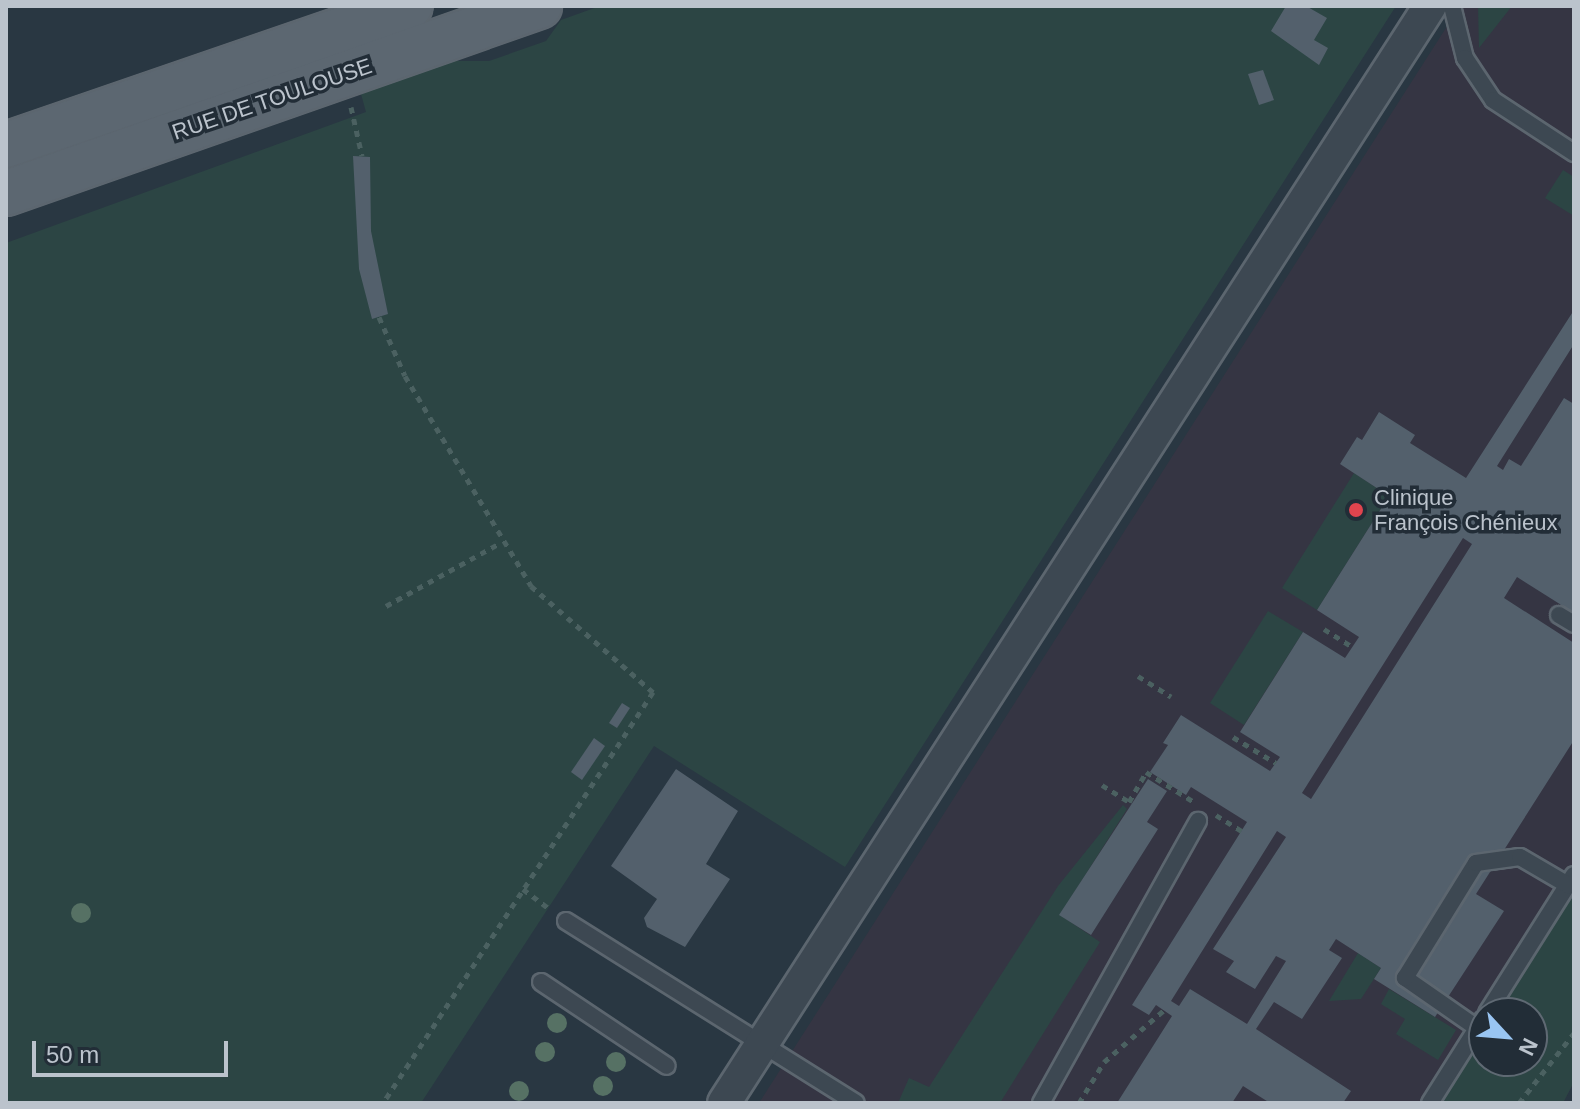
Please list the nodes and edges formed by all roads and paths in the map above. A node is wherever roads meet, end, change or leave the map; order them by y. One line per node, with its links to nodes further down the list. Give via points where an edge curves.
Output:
1 (410, 6): 6 (main road, RUE DE TOULOUSE)
2 (1430, 6): 32 (street)
3 (1452, 6): 7 (lane, via 1465,58 1493,100)
4 (505, 11): 5 (main road, RUE DE TOULOUSE)
5 (339, 75): 8 (path); 9 (main road, RUE DE TOULOUSE)
6 (6, 145)
7 (1574, 153)
8 (362, 156)
9 (6, 193)
10 (379, 317): 11 (path, via 405,376)
11 (500, 543): 12 (path); 23 (path, via 531,586 653,692)
12 (386, 606)
13 (1324, 629): 14 (path)
14 (1353, 647)
15 (1138, 676): 16 (path)
16 (1171, 697)
17 (1233, 737): 18 (path)
18 (1276, 763)
19 (1102, 785): 21 (path, via 1129,802 1146,772)
20 (1198, 821): 37 (lane)
21 (1242, 831)
22 (1571, 880): 26 (lane); 28 (lane, via 1520,857 1476,863 1405,978)
23 (523, 889): 24 (path); 34 (path)
24 (566, 921): 32 (lane)
25 (541, 982): 33 (lane)
26 (1497, 997)
27 (1164, 1010): 38 (path, via 1104,1062)
28 (1468, 1011)
29 (1574, 1033): 31 (path)
30 (1468, 1043): 39 (lane)
31 (1572, 1044): 40 (path)
32 (762, 1045): 35 (street); 36 (lane)
33 (667, 1066)
34 (383, 1103)
35 (724, 1103)
36 (856, 1103)
37 (1041, 1103)
38 (1079, 1103)
39 (1430, 1103)
40 (1519, 1103)

